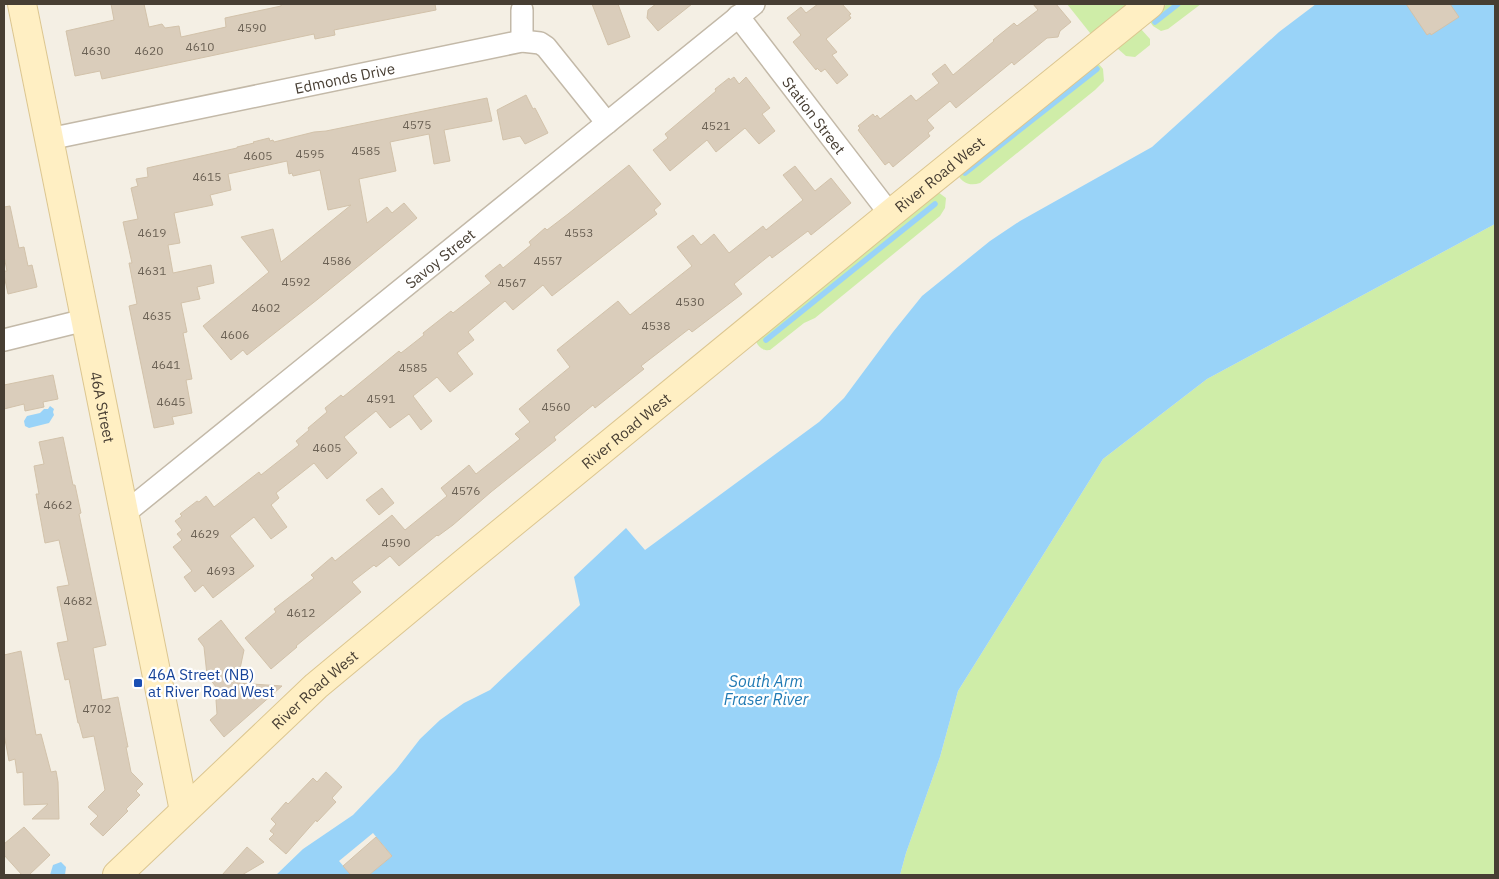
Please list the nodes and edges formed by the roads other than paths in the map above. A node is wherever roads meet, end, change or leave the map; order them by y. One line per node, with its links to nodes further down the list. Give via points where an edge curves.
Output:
1 (22, 4): 7 (main road, 46A Street)
2 (1150, 4): 8 (main road, River Road West)
3 (522, 10): 5 (street)
4 (746, 10): 6 (street, Savoy Street); 8 (street, Station Street)
5 (522, 41): 6 (street, Edmonds Drive, via 546,47); 7 (street, Edmonds Drive)
6 (608, 123): 11 (street, Savoy Street)
7 (49, 139): 9 (main road, 46A Street)
8 (890, 214): 12 (main road, River Road West, via 316,686)
9 (85, 320): 10 (street); 11 (main road, 46A Street)
10 (4, 340)
11 (125, 513): 12 (main road, 46A Street)
12 (184, 811): 13 (main road, River Road West)
13 (117, 875)

